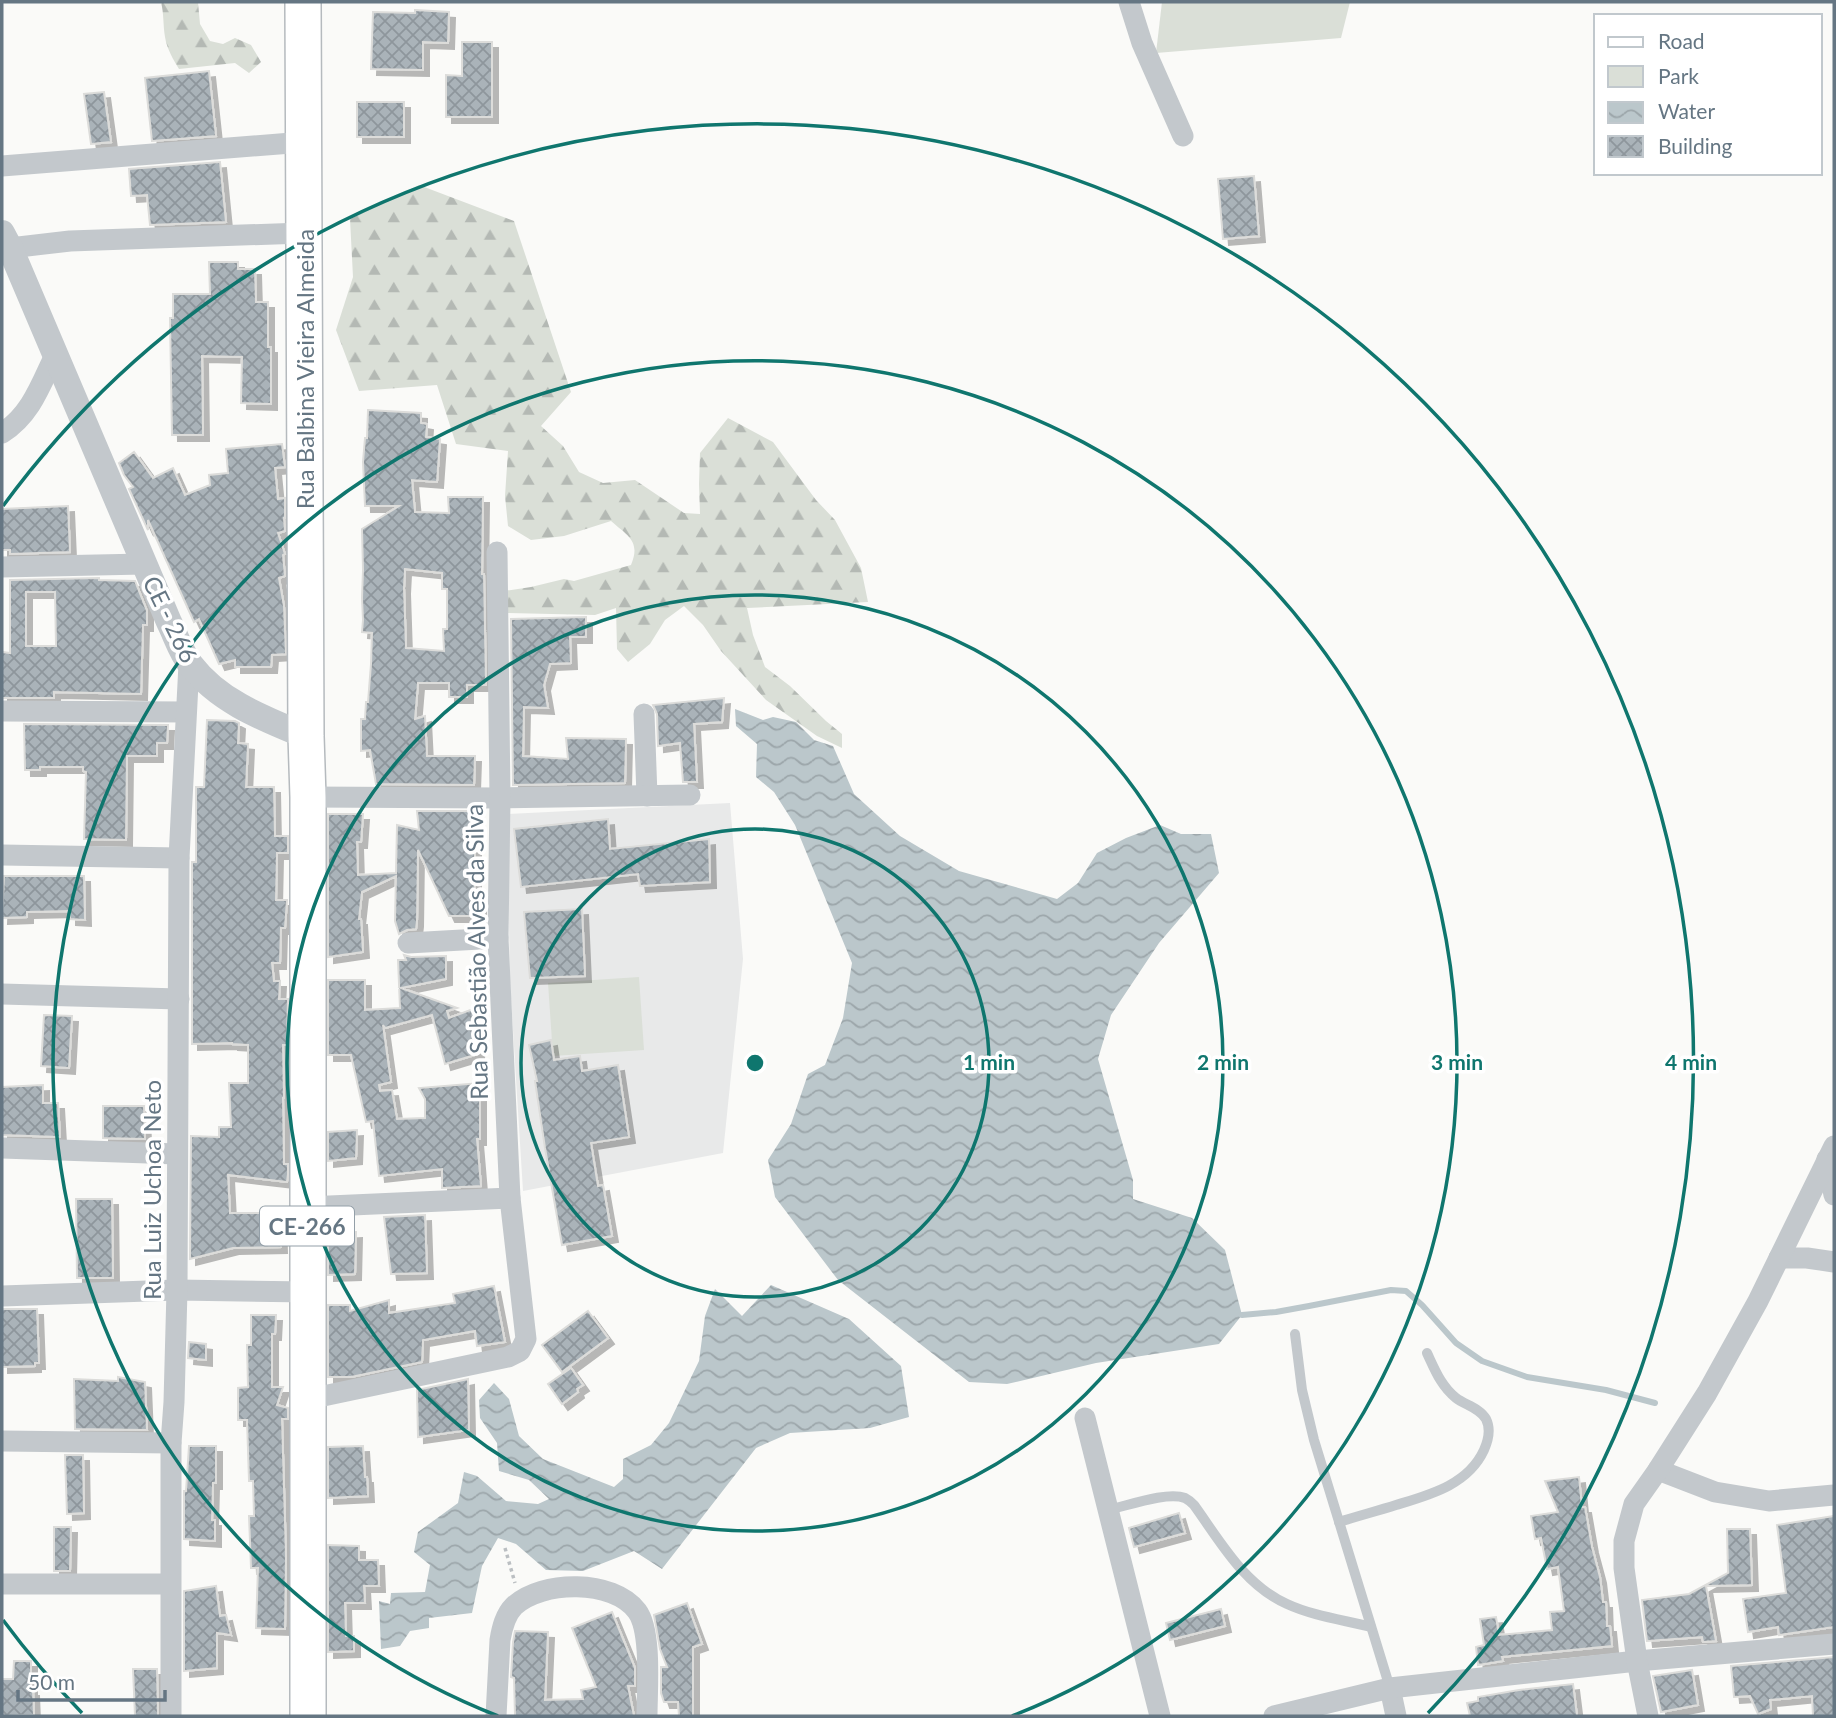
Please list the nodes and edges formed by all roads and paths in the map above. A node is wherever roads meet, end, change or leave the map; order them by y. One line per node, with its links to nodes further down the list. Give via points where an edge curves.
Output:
1 (303, 2): 4 (main road, Rua Balbina Vieira Almeida)
2 (1129, 2): 3 (street)
3 (1182, 136)
4 (303, 142): 5 (street); 6 (main road, Rua Balbina Vieira Almeida)
5 (2, 166)
6 (303, 233): 7 (street); 17 (main road, Rua Balbina Vieira Almeida)
7 (6, 241): 8 (street, CE - 266)
8 (55, 355): 9 (street, via 31,405); 11 (street, CE - 266)
9 (2, 433)
10 (497, 552): 21 (street, Rua Sebastião Alves da Silva)
11 (144, 564): 12 (street); 13 (street, CE - 266)
12 (2, 567)
13 (189, 664): 15 (street, Rua Luiz Uchoa Neto); 17 (street, CE - 266, via 228,699)
14 (2, 712): 15 (street)
15 (186, 712): 23 (street, Rua Luiz Uchoa Neto)
16 (644, 714): 19 (street)
17 (306, 736): 20 (main road, CE-266)
18 (690, 795): 19 (street)
19 (647, 796): 21 (street)
20 (308, 797): 21 (street); 33 (main road, CE-266)
21 (500, 798): 24 (street, Rua Sebastião Alves da Silva)
22 (2, 856): 23 (street)
23 (179, 858): 27 (street, Rua Luiz Uchoa Neto)
24 (498, 939): 25 (street); 32 (street, Rua Sebastião Alves da Silva)
25 (408, 943)
26 (2, 994): 27 (street)
27 (180, 999): 30 (street, Rua Luiz Uchoa Neto)
28 (2, 1148): 30 (street)
29 (1831, 1152): 31 (street); 34 (street)
30 (177, 1154): 36 (street, Rua Luiz Uchoa Neto)
31 (1834, 1195)
32 (510, 1198): 33 (street); 41 (street, Rua Sebastião Alves da Silva, via 526,1339 523,1348 493,1360)
33 (307, 1207): 37 (main road, CE-266)
34 (1779, 1258): 35 (street); 45 (street, via 1707,1392)
35 (1834, 1262)
36 (177, 1290): 37 (street); 38 (street); 44 (street, Rua Luiz Uchoa Neto)
37 (309, 1292): 41 (main road, CE-266)
38 (2, 1296)
39 (1295, 1334): 48 (lane, via 1308,1415)
40 (1427, 1353): 48 (lane, via 1447,1389 1486,1419 1489,1428 1482,1455 1444,1489)
41 (309, 1399): 58 (main road, CE-266)
42 (1085, 1418): 47 (street)
43 (2, 1441): 44 (street)
44 (171, 1443): 51 (street, Rua Luiz Uchoa Neto)
45 (1658, 1470): 46 (street, via 1714,1492 1769,1501); 55 (street, via 1634,1504 1624,1541)
46 (1834, 1495)
47 (1108, 1510): 53 (lane, via 1162,1497 1186,1499 1252,1581 1271,1595 1297,1608); 61 (street)
48 (1339, 1522): 53 (lane)
49 (505, 1548): 52 (path)
50 (2, 1584): 51 (street)
51 (170, 1584): 57 (street, Rua Luiz Uchoa Neto)
52 (520, 1602): 59 (street, via 509,1612 502,1630); 60 (street, via 539,1591 573,1587 601,1590 628,1602 643,1622 646,1637)
53 (1371, 1627): 56 (lane)
54 (1834, 1644): 55 (street)
55 (1637, 1661): 56 (street); 64 (street)
56 (1390, 1688): 62 (street); 63 (street)
57 (171, 1716)
58 (308, 1716)
59 (496, 1716)
60 (648, 1716)
61 (1160, 1716)
62 (1274, 1716)
63 (1396, 1716)
64 (1648, 1716)

